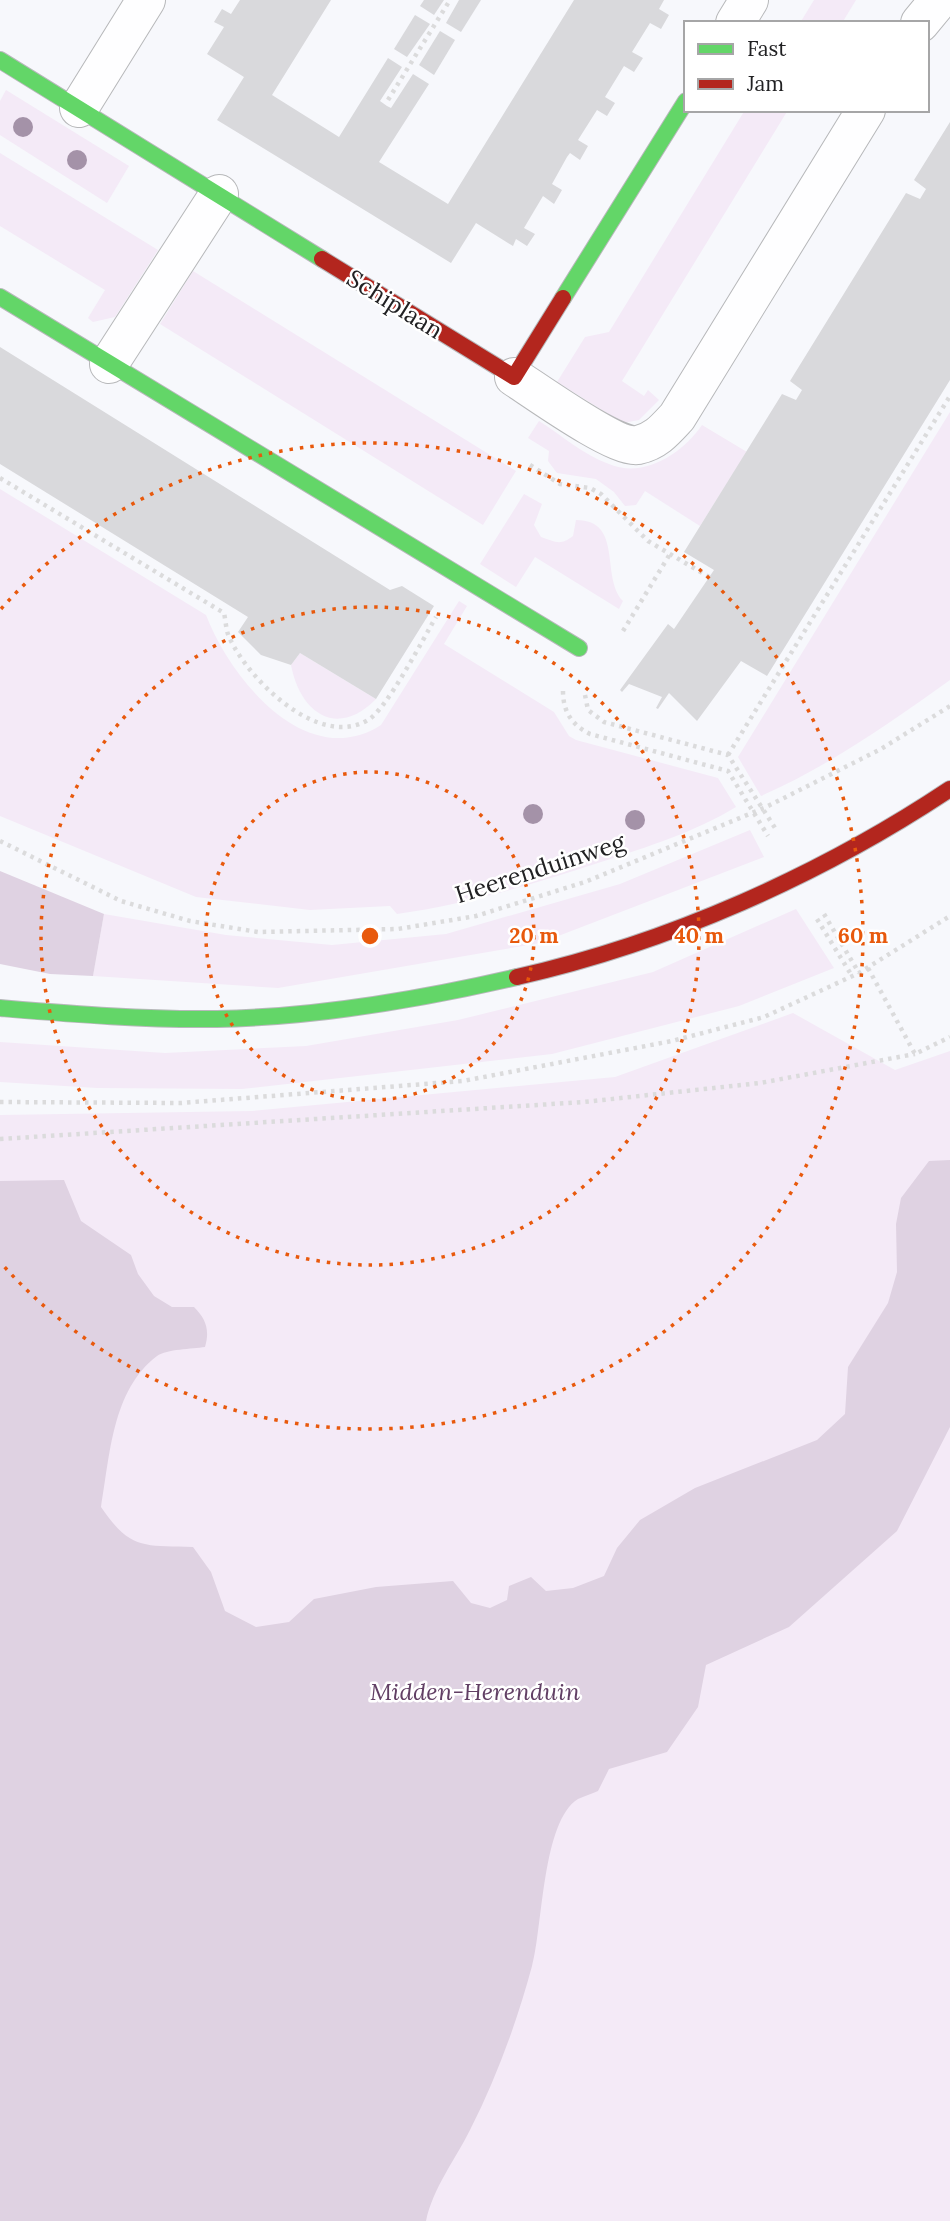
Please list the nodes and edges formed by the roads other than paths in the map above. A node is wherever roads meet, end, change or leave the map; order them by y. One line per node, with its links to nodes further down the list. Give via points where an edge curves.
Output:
1 (146, 0): 8 (street)
2 (749, 0): 4 (street)
3 (939, 0): 5 (street)
4 (736, 21)
5 (922, 21)
6 (0, 60): 8 (street, Schiplaan)
7 (684, 104): 13 (street)
8 (79, 108): 10 (street, Schiplaan)
9 (865, 112): 13 (street, via 677,417 657,439 635,446 612,440)
10 (219, 194): 12 (street); 13 (street, Schiplaan)
11 (0, 296): 12 (street)
12 (109, 364): 14 (street)
13 (514, 377)
14 (579, 648)
15 (950, 789): 16 (street, via 726,910 617,951 508,981 384,1005 203,1021 111,1019)
16 (0, 1008)

